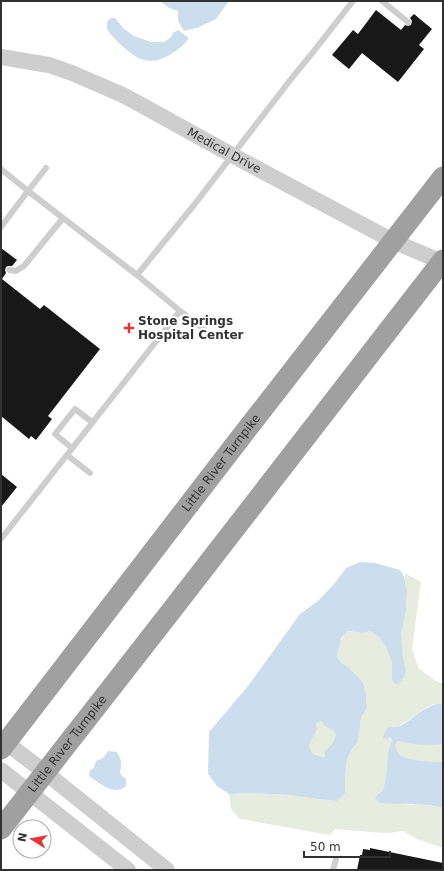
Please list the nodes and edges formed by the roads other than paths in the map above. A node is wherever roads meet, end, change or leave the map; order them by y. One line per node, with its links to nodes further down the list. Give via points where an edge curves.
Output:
1 (353, 1): 5 (lane)
2 (382, 1): 3 (lane)
3 (408, 22)
4 (1, 57): 5 (street, Medical Drive, via 49,65 79,76 125,96)
5 (232, 155): 12 (street, Medical Drive); 15 (lane)
6 (46, 168): 9 (lane)
7 (1, 169): 9 (lane)
8 (443, 177): 12 (highway, Little River Turnpike)
9 (28, 191): 10 (lane); 11 (lane)
10 (63, 218): 14 (lane, via 24,266 16,271); 15 (lane)
11 (1, 227)
12 (393, 241): 13 (street, Medical Drive); 23 (highway, Little River Turnpike)
13 (442, 261): 25 (highway, Little River Turnpike)
14 (9, 270)
15 (137, 276): 16 (lane)
16 (180, 311): 17 (lane); 18 (lane)
17 (204, 329)
18 (92, 422): 19 (lane); 19 (lane, via 75,409 56,434)
19 (72, 448): 20 (lane)
20 (67, 455): 21 (lane); 22 (lane)
21 (90, 473)
22 (1, 539)
23 (2, 744): 25 (street)
24 (1, 770): 26 (street)
25 (46, 773): 26 (highway, Little River Turnpike); 30 (street)
26 (29, 793): 27 (highway, Little River Turnpike); 29 (street)
27 (1, 829)
28 (336, 859): 31 (lane)
29 (128, 870)
30 (167, 870)
31 (333, 870)

